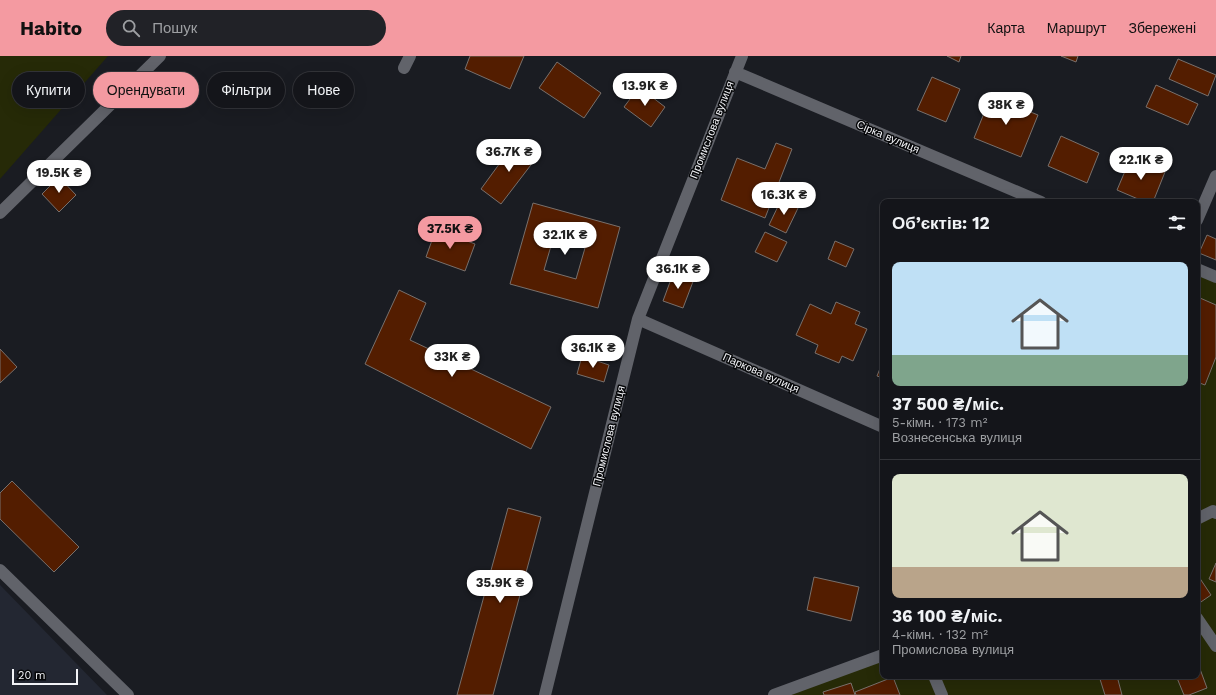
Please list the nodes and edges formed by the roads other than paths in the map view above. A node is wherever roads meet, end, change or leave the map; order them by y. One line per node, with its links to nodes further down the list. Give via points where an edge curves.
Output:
1 (160, 56): 8 (street)
2 (410, 56): 4 (street)
3 (742, 56): 5 (street, Промислова вулиця)
4 (404, 68)
5 (735, 72): 7 (street, Сірка вулиця); 12 (street, Промислова вулиця)
6 (1216, 176): 9 (street)
7 (1035, 199)
8 (0, 213)
9 (1200, 213)
10 (1200, 269): 11 (street)
11 (1216, 277)
12 (638, 319): 13 (street, Паркова вулиця); 22 (street, Промислова вулиця)
13 (880, 426)
14 (1214, 512): 15 (street)
15 (1200, 518)
16 (0, 570): 21 (street)
17 (1200, 622): 18 (street)
18 (1216, 646)
19 (880, 656): 23 (street)
20 (935, 679): 24 (street)
21 (128, 695)
22 (545, 695)
23 (774, 695)
24 (942, 695)

